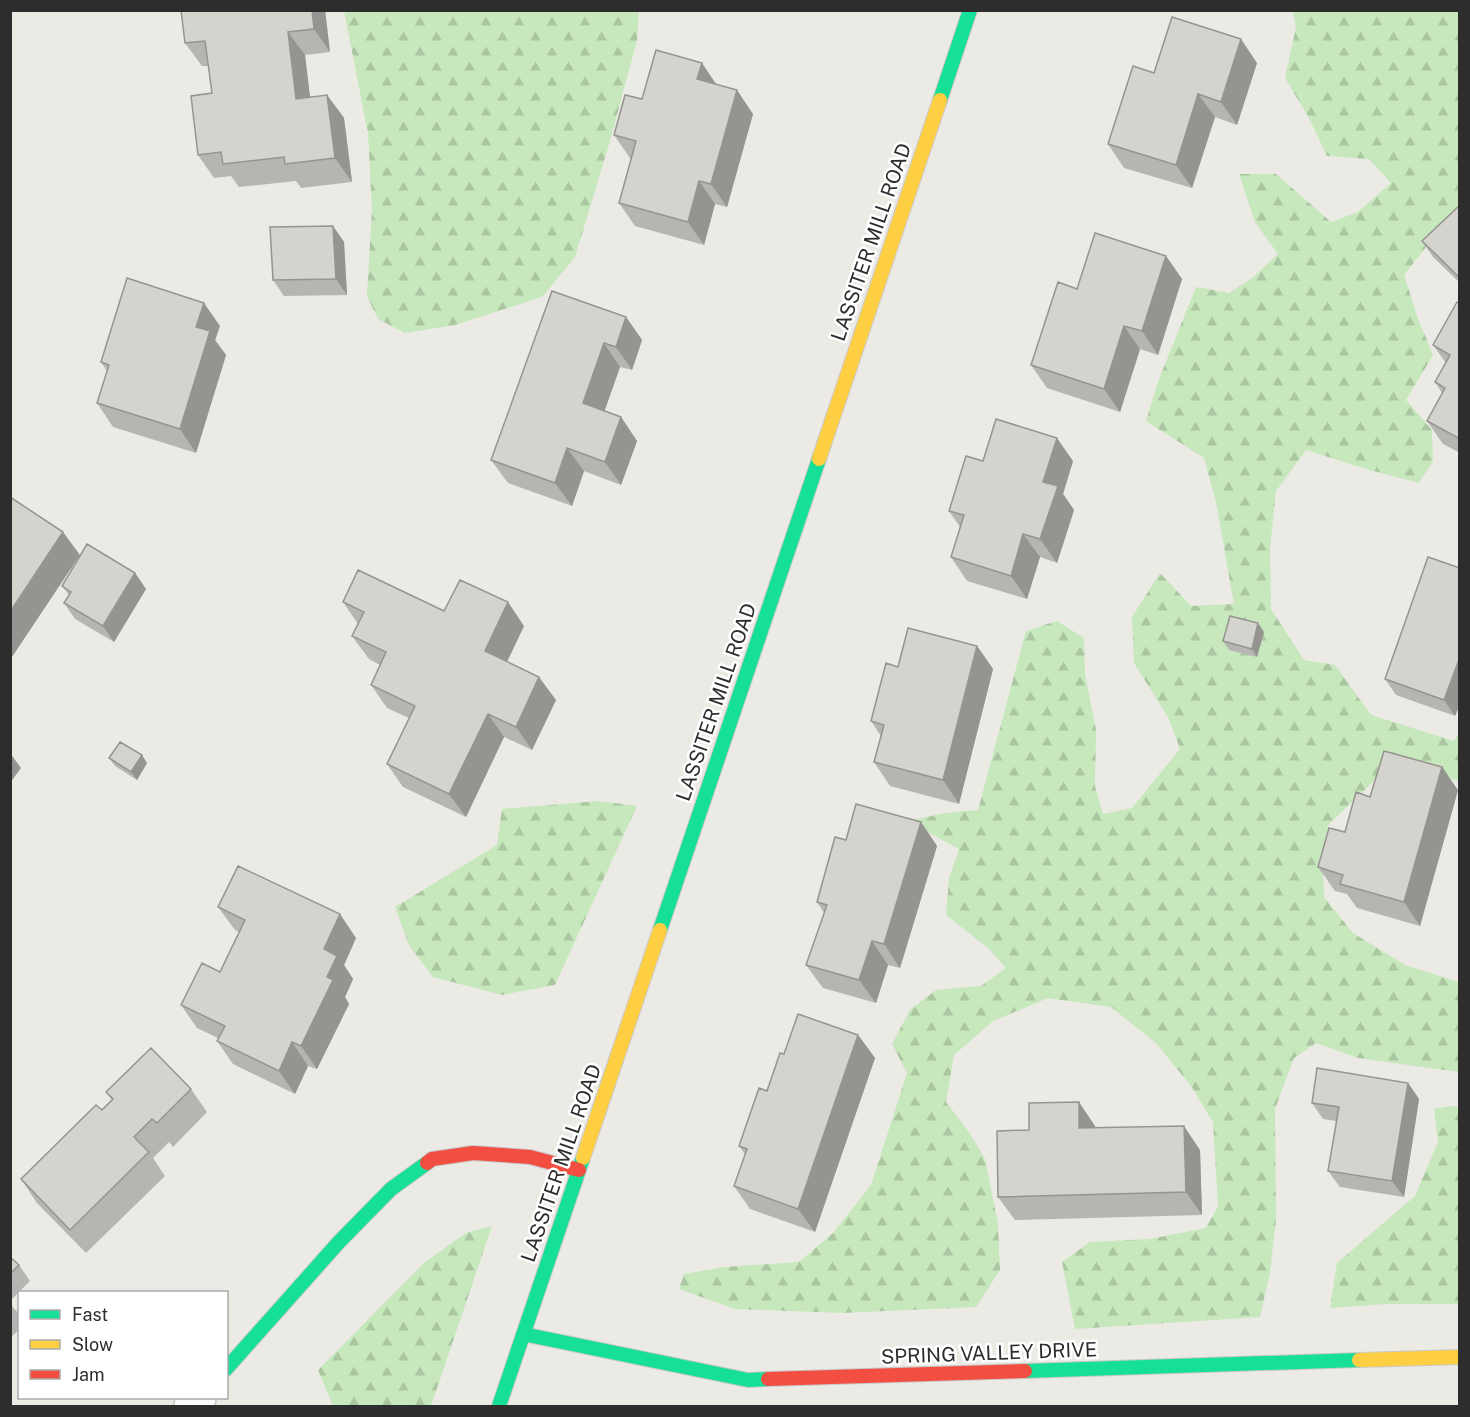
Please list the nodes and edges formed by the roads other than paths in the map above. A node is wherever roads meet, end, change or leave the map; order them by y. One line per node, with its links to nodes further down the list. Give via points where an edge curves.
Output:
1 (970, 10): 2 (main road, LASSITER MILL ROAD)
2 (579, 1170): 3 (main road, LASSITER MILL ROAD); 5 (main road, via 530,1157 473,1152 432,1158 376,1204)
3 (524, 1334): 4 (main road, SPRING VALLEY DRIVE, via 748,1380); 6 (main road, LASSITER MILL ROAD)
4 (1460, 1357)
5 (228, 1366)
6 (499, 1407)

